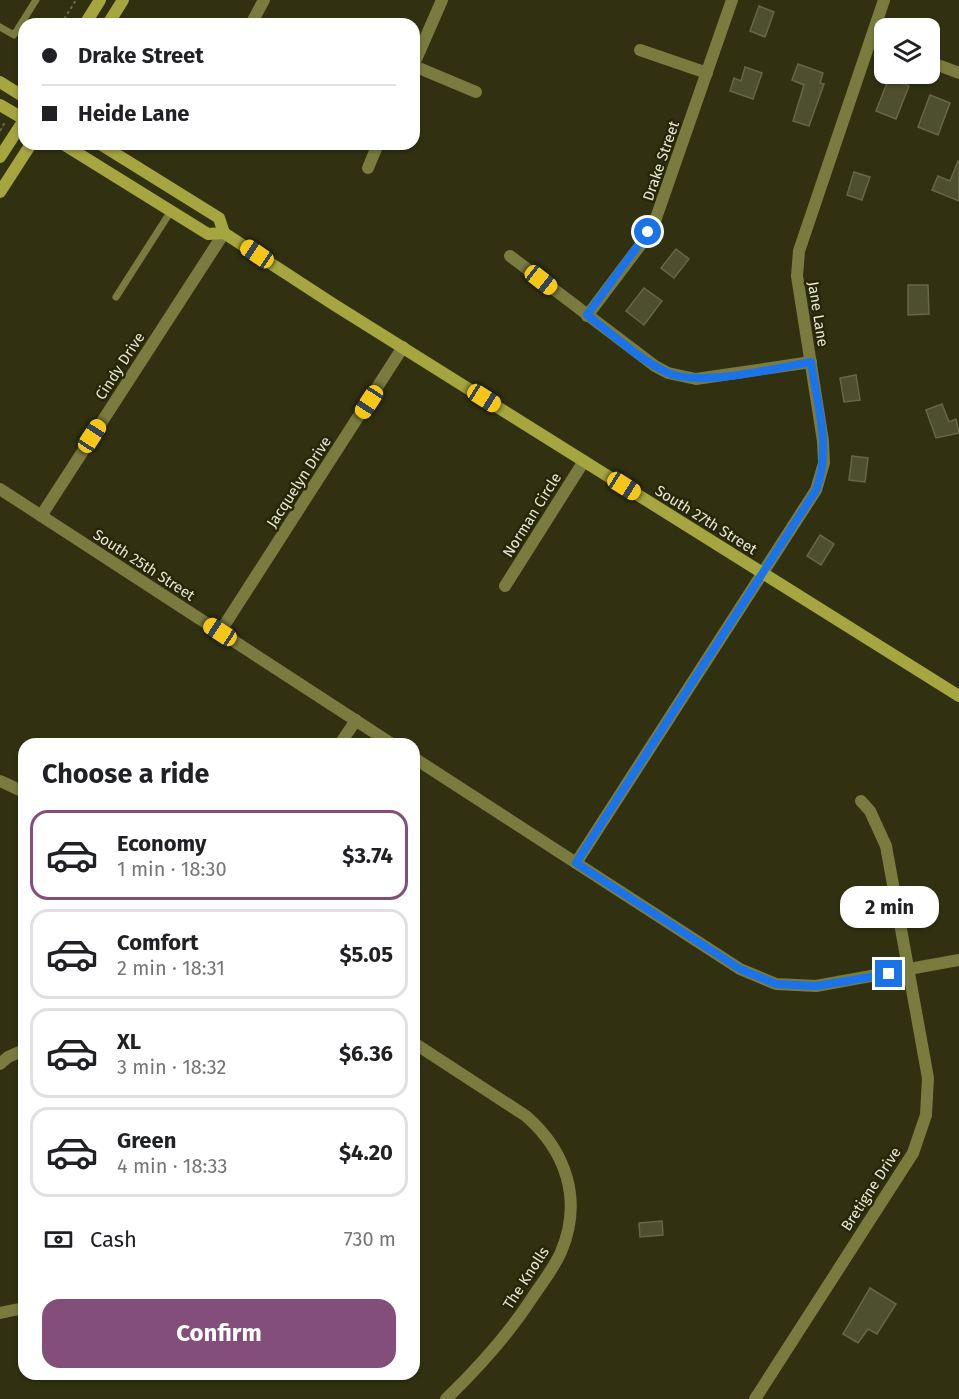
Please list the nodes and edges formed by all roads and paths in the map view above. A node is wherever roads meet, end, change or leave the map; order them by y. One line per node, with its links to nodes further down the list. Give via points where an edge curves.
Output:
1 (36, 0): 9 (lane)
2 (76, 0): 10 (path)
3 (100, 0): 11 (main road)
4 (123, 0): 12 (main road)
5 (264, 0): 13 (street)
6 (442, 0): 18 (street)
7 (732, 0): 21 (street, Drake Street)
8 (885, 0): 16 (street, Jane Lane)
9 (25, 18)
10 (65, 18)
11 (89, 18)
12 (112, 18)
13 (254, 18)
14 (0, 27): 15 (lane, via 14,35)
15 (18, 29)
16 (872, 39): 42 (street, Jane Lane, via 799,251 797,276)
17 (639, 50): 21 (street)
18 (420, 51)
19 (940, 66): 22 (street)
20 (420, 68): 24 (street)
21 (707, 73): 40 (street, Drake Street, via 655,221)
22 (959, 74)
23 (0, 82): 25 (main road)
24 (476, 92)
25 (18, 93)
26 (0, 105): 27 (main road)
27 (18, 116)
28 (18, 129): 33 (main road)
29 (27, 150): 35 (main road)
30 (73, 150): 36 (main road, South 27th Street)
31 (110, 150): 37 (main road, South 27th Street, via 219,218)
32 (376, 150): 34 (street)
33 (0, 157)
34 (368, 168)
35 (0, 192)
36 (171, 211): 37 (main road, South 27th Street, via 208,234); 39 (lane)
37 (225, 232): 41 (main road, South 27th Street); 45 (street, Cindy Drive)
38 (510, 256): 40 (street)
39 (116, 297)
40 (587, 315): 42 (street, via 655,366 681,377 710,378)
41 (403, 347): 43 (main road, South 27th Street); 48 (street, Jacquelyn Drive)
42 (811, 362): 46 (street, Jane Lane, via 824,452 821,477)
43 (584, 461): 46 (main road, South 27th Street); 47 (street, Norman Circle)
44 (0, 489): 45 (street, South 25th Street)
45 (41, 516): 48 (street, South 25th Street)
46 (763, 573): 49 (main road, South 27th Street); 57 (street, Jane Lane)
47 (505, 586)
48 (220, 632): 50 (street, South 25th Street)
49 (959, 696)
50 (356, 720): 51 (street); 52 (street, South 25th Street)
51 (344, 738)
52 (383, 738)
53 (420, 762): 57 (street)
54 (0, 780): 55 (street)
55 (18, 789)
56 (861, 801): 59 (street, Bretigne Drive, via 870,811 886,846)
57 (576, 863): 59 (street, via 740,969 776,984 816,986)
58 (959, 960): 59 (street)
59 (908, 971): 66 (street, Bretigne Drive, via 928,1078 926,1115 920,1136 913,1153)
60 (420, 1047): 65 (street, The Knolls, via 539,1128 561,1159 570,1191 569,1227 553,1267 501,1341)
61 (18, 1053): 62 (street)
62 (0, 1064)
63 (18, 1309): 64 (street)
64 (0, 1313)
65 (446, 1399)
66 (755, 1399)

